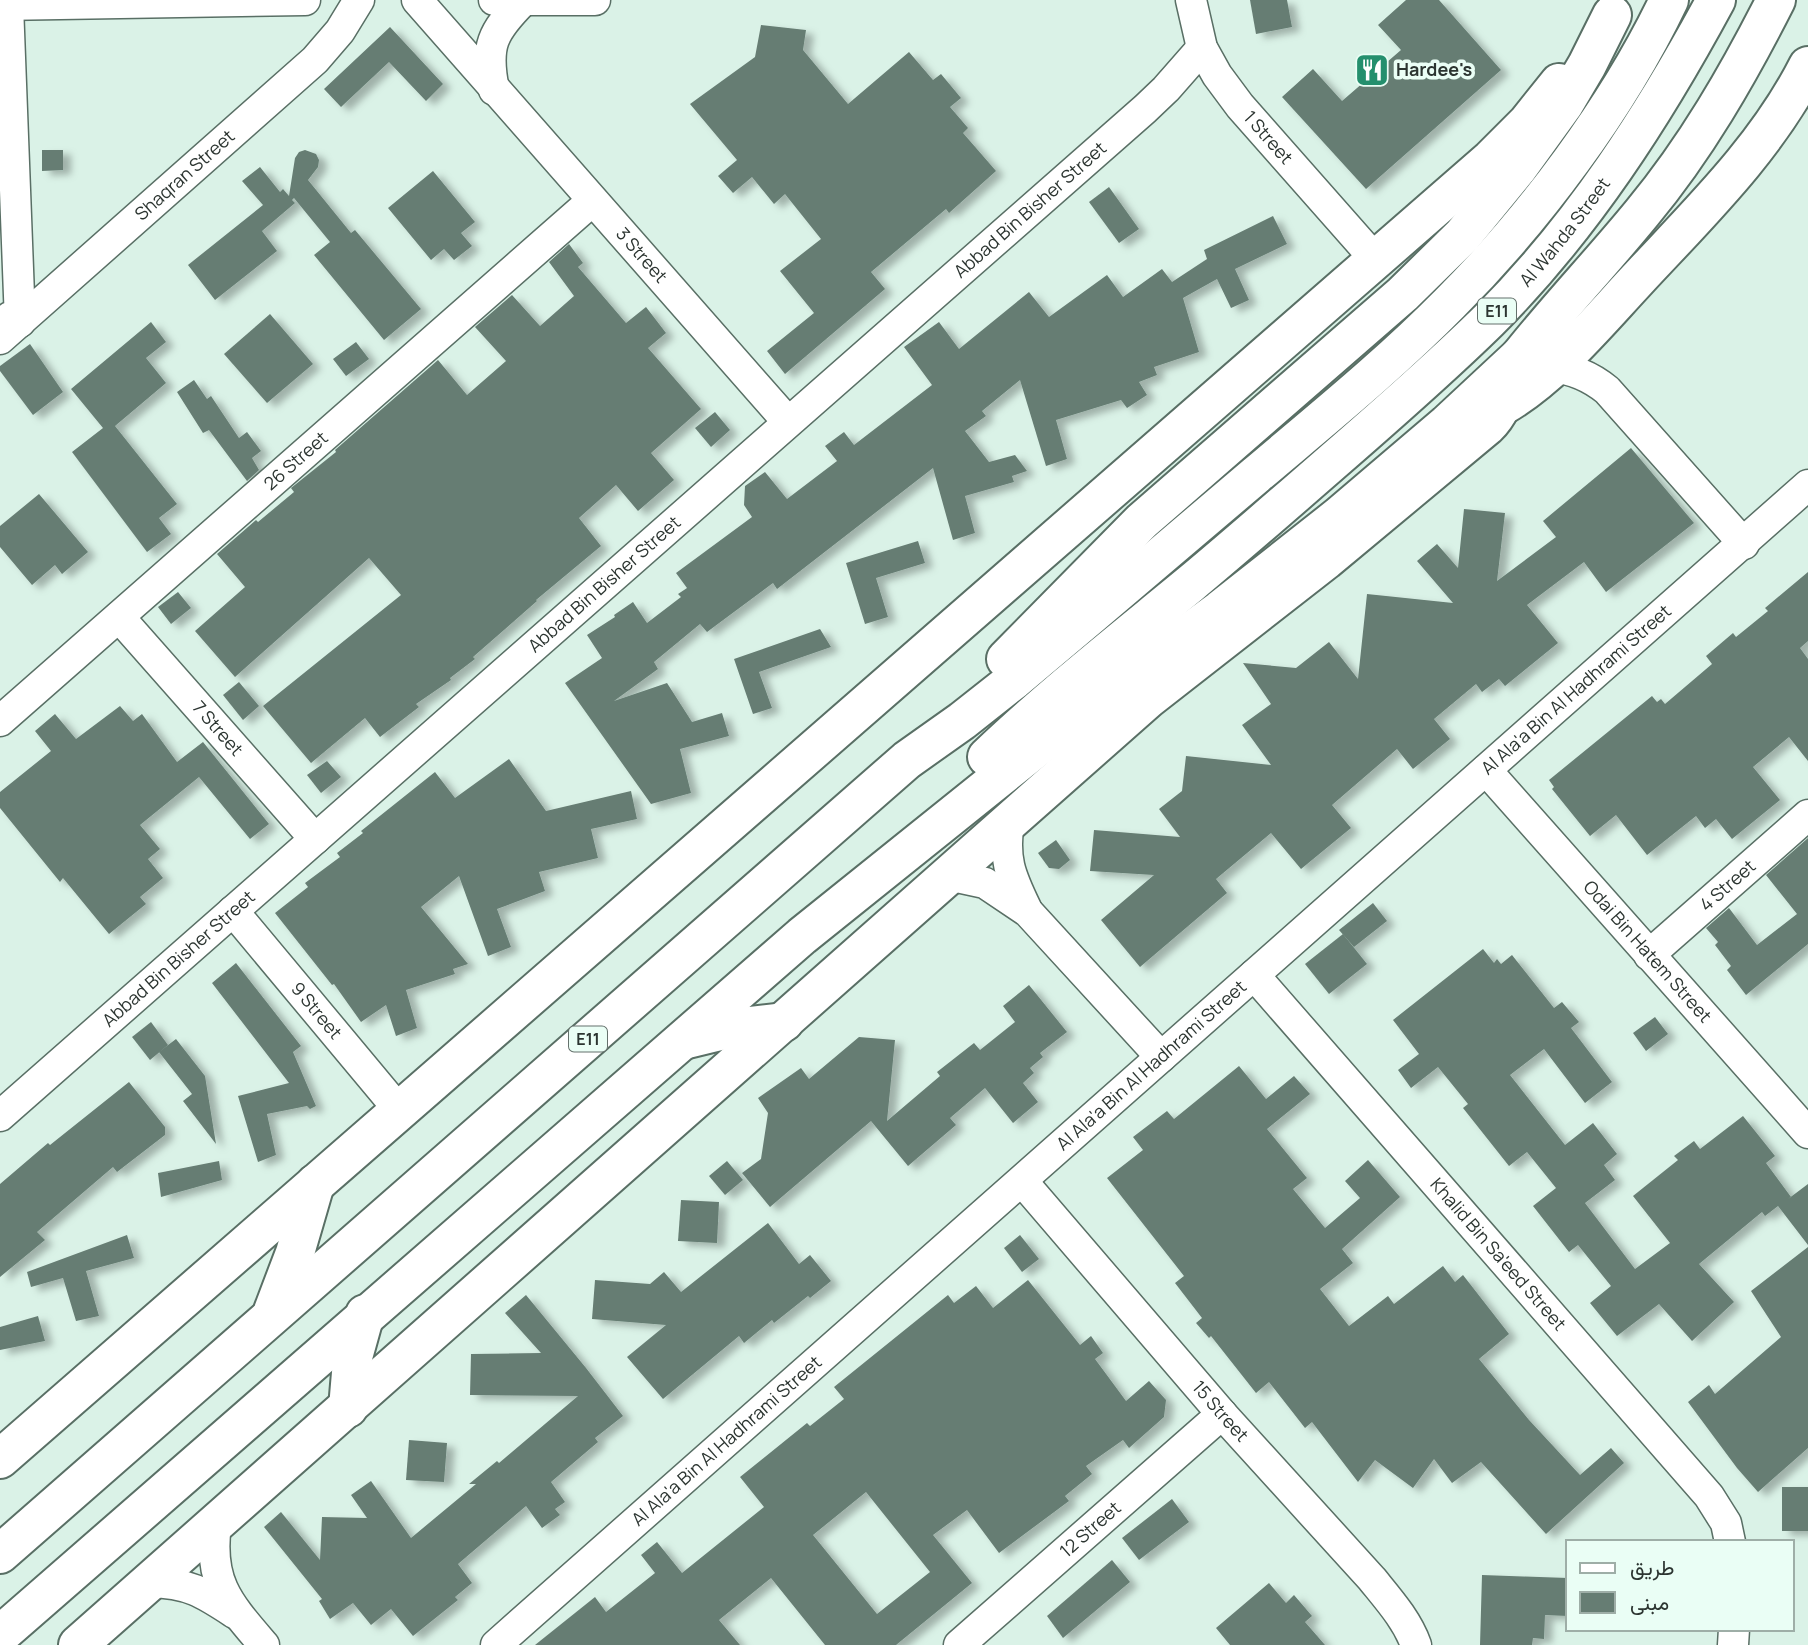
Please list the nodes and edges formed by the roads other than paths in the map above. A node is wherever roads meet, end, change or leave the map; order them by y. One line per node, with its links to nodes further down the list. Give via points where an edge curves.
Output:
1 (305, 0): 11 (street)
2 (359, 0): 18 (street, Shaqran Street, via 315,60)
3 (417, 0): 15 (street, 3 Street)
4 (494, 0): 10 (street)
5 (595, 0): 10 (street)
6 (1191, 0): 13 (street, 1 Street)
7 (1669, 0): 27 (main road, E11, via 1621,86 1569,163 1451,303 1384,366 1006,687)
8 (1716, 0): 35 (main road, Al Wahda Street / E11, via 1621,160 1490,319 1212,566 1011,734)
9 (1776, 0): 20 (main road, via 1748,57 1681,162)
10 (523, 1): 15 (street, via 504,20 491,43)
11 (4, 5): 18 (street)
12 (1617, 7): 17 (main road, via 1511,140); 27 (main road, via 1564,104 1463,234 1404,294 1104,558)
13 (1202, 48): 17 (street, 1 Street, via 1240,106); 22 (street, Abbad Bin Bisher Street, via 1144,109)
14 (1808, 66): 19 (main road, via 1744,162)
15 (494, 90): 16 (street, 3 Street)
16 (592, 201): 22 (street, 3 Street); 25 (street, 26 Street)
17 (1375, 259): 41 (main road)
18 (7, 325)
19 (1595, 325): 20 (main road); 21 (street, via 1596,357)
20 (1536, 361): 21 (street, via 1575,371); 30 (main road, via 1511,372 1502,406 1487,426 1326,560 1155,693); 35 (main road, via 1447,424 1339,516 1086,708)
21 (1608, 390): 24 (street)
22 (788, 422): 31 (street, Abbad Bin Bisher Street)
23 (1808, 485): 24 (street, Al Ala'a Bin Al Hadhrami Street)
24 (1745, 544): 28 (street, Al Ala'a Bin Al Hadhrami Street)
25 (119, 617): 26 (street, 26 Street); 31 (street, 7 Street)
26 (0, 721)
27 (907, 760): 47 (main road, E11)
28 (1486, 771): 36 (street, Odai Bin Hatem Street); 37 (street, Al Ala'a Bin Al Hadhrami Street)
29 (1808, 816): 36 (street, 4 Street)
30 (1009, 821): 32 (main road); 34 (street, via 1007,863)
31 (315, 839): 33 (street, Abbad Bin Bisher Street)
32 (948, 875): 34 (street, via 985,883); 38 (main road)
33 (233, 911): 41 (street, 9 Street); 42 (street, Abbad Bin Bisher Street)
34 (1028, 912): 40 (street)
35 (802, 936): 39 (main road, E11)
36 (1649, 955): 43 (street, Odai Bin Hatem Street)
37 (1254, 975): 40 (street, Al Ala'a Bin Al Hadhrami Street); 52 (street, Khalid Bin Sa'eed Street, via 1709,1496 1726,1523)
38 (784, 1021): 39 (main road); 48 (main road)
39 (682, 1041): 46 (main road, E11)
40 (1161, 1057): 44 (street, Al Ala'a Bin Al Hadhrami Street)
41 (399, 1110): 45 (main road)
42 (0, 1116)
43 (1802, 1116)
44 (1022, 1181): 49 (street, 15 Street); 59 (street, Al Ala'a Bin Al Hadhrami Street)
45 (315, 1184): 47 (main road); 50 (main road)
46 (365, 1314): 48 (main road, via 352,1361); 56 (main road, E11)
47 (272, 1316): 53 (main road, E11)
48 (348, 1408): 51 (main road)
49 (1222, 1414): 60 (street, 12 Street); 61 (street, 15 Street, via 1372,1579)
50 (0, 1459)
51 (216, 1524): 54 (main road); 55 (street, via 216,1573)
52 (1730, 1540)
53 (0, 1554)
54 (150, 1582): 55 (street, via 198,1590); 57 (main road)
55 (239, 1616): 58 (street)
56 (0, 1635)
57 (78, 1645)
58 (264, 1645)
59 (496, 1645)
60 (959, 1645)
61 (1416, 1645)

